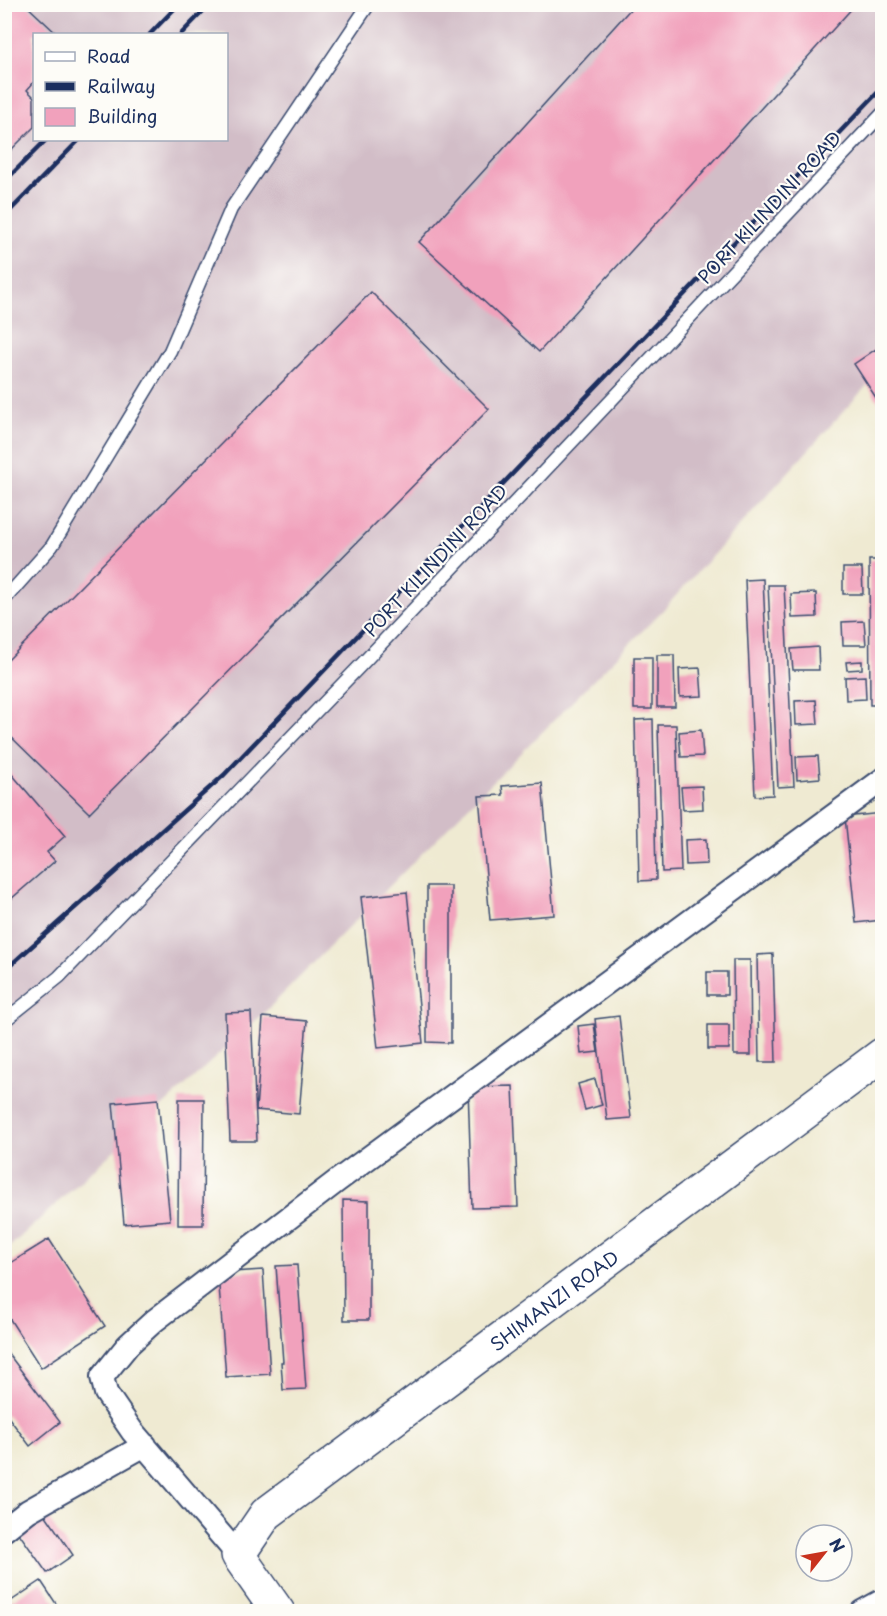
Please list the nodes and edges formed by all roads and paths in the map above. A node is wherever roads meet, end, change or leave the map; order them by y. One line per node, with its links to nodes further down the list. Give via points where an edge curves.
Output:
1 (369, 4): 3 (lane, via 231,209 170,351 52,546)
2 (882, 114): 5 (lane, PORT KILINDINI ROAD, via 92,944 59,977)
3 (4, 600)
4 (882, 780): 7 (street, via 337,1181 139,1333 102,1377 106,1392)
5 (4, 1021)
6 (882, 1055): 9 (main road, SHIMANZI ROAD, via 266,1514)
7 (145, 1445): 8 (street, via 28,1511); 9 (street)
8 (4, 1530)
9 (238, 1555): 11 (main road)
10 (882, 1601): 12 (street)
11 (278, 1611)
12 (862, 1611)

